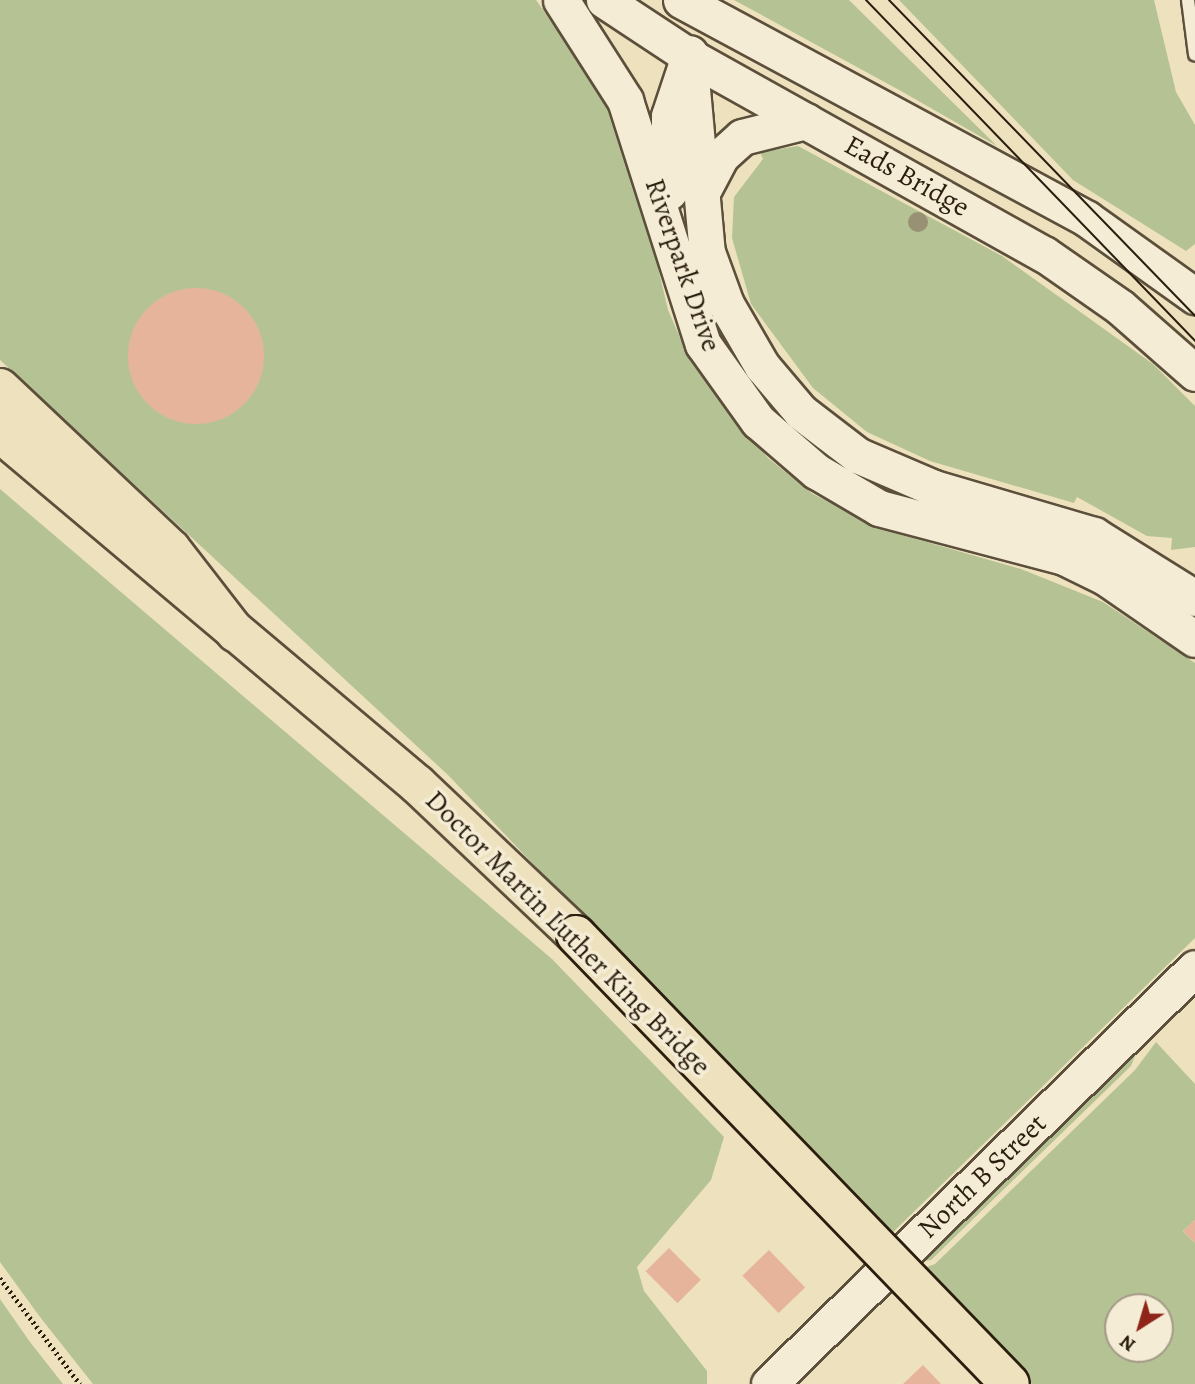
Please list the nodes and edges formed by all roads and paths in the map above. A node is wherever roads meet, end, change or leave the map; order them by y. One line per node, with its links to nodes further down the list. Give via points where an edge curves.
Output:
1 (561, 0): 9 (street, Riverpark Drive, via 625,100)
2 (604, 0): 6 (street, Eads Bridge)
3 (1188, 0): 5 (lane)
4 (693, 7): 6 (street, Riverpark Drive); 10 (street, Eads Bridge, via 1087,219)
5 (1195, 55)
6 (689, 56): 7 (street, Eads Bridge); 8 (street, Riverpark Drive); 9 (street, via 669,116)
7 (806, 121): 8 (street, via 742,137 721,156); 11 (street, Eads Bridge, via 1044,254 1120,307)
8 (702, 191): 15 (street, Riverpark Drive, via 707,252 726,304 762,366 801,412 857,455 934,488 1094,535)
9 (670, 226): 15 (street, Riverpark Drive, via 703,344 758,421 791,453 879,508 1064,557)
10 (1195, 296)
11 (1195, 373)
12 (0, 388): 16 (main road, via 171,549)
13 (0, 433): 16 (main road, Doctor Martin Luther King Bridge)
14 (0, 466): 17 (main road, Doctor Martin Luther King Bridge)
15 (1190, 615)
16 (236, 633): 17 (main road, Doctor Martin Luther King Bridge, via 418,785)
17 (568, 943): 22 (main road, Doctor Martin Luther King Bridge); 23 (main road, Doctor Martin Luther King Bridge, bridge)
18 (1195, 968): 21 (street, North B Street)
19 (0, 1278): 20 (path)
20 (79, 1384)
21 (769, 1384)
22 (977, 1384)
23 (1010, 1384)

